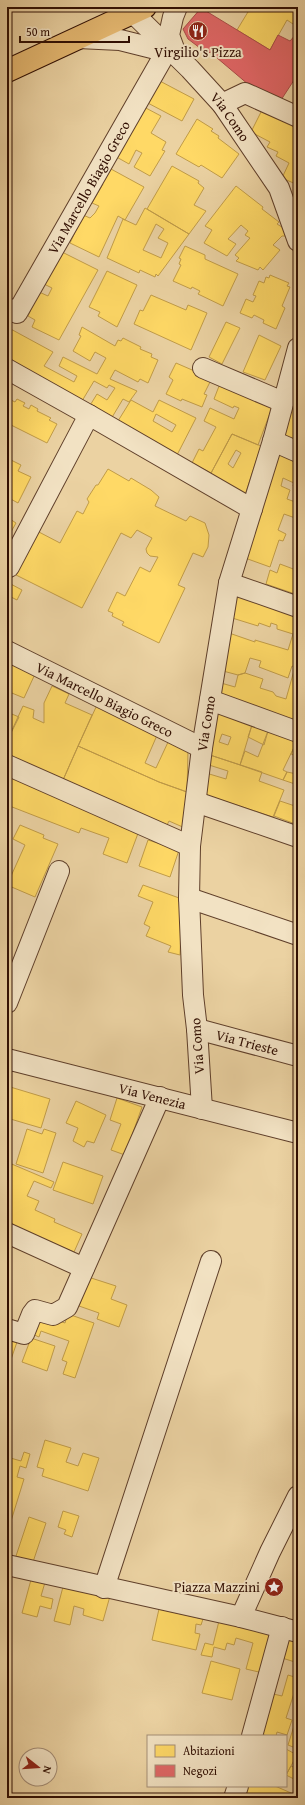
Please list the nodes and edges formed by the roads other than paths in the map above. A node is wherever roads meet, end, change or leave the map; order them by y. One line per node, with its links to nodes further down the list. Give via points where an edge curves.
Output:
1 (177, 7): 4 (street, via 169,35)
2 (135, 9): 3 (main road); 4 (street, Via Como)
3 (78, 38): 4 (street, via 120,40); 5 (main road)
4 (171, 53): 6 (street, Via Como); 9 (street, Via Marcello Biagio Greco, via 17,313)
5 (7, 71)
6 (222, 104): 7 (street, via 245,93); 8 (street, Via Como, via 279,188)
7 (298, 117)
8 (298, 241)
9 (7, 308)
10 (297, 355): 13 (street, Via Como)
11 (7, 368): 14 (street)
12 (203, 368): 13 (street)
13 (283, 402): 15 (street, Via Como)
14 (89, 415): 17 (street); 18 (street)
15 (273, 441): 16 (street); 17 (street, Via Como)
16 (298, 452)
17 (252, 508): 19 (street, Via Como)
18 (9, 567)
19 (229, 583): 20 (street); 22 (street, Via Como)
20 (298, 607)
21 (7, 651): 24 (street, Via Marcello Biagio Greco)
22 (210, 700): 23 (street); 24 (street, Via Como)
23 (298, 732)
24 (202, 748): 26 (street, Via Como)
25 (7, 765): 28 (street)
26 (196, 802): 27 (street); 28 (street, Via Como)
27 (298, 837)
28 (190, 846): 30 (street, Via Como)
29 (59, 871): 32 (street)
30 (189, 898): 31 (street); 33 (street, Via Como)
31 (298, 935)
32 (7, 1003)
33 (197, 1029): 34 (street, Via Trieste); 37 (street, Via Como)
34 (298, 1056)
35 (7, 1059): 36 (street, Via Venezia)
36 (160, 1097): 37 (street, Via Venezia); 41 (street)
37 (202, 1109): 38 (street, Via Venezia)
38 (298, 1133)
39 (7, 1233): 41 (street)
40 (211, 1261): 45 (street)
41 (84, 1268): 42 (street, via 67,1307 53,1315 35,1310 24,1334)
42 (7, 1329)
43 (298, 1496): 46 (street)
44 (7, 1565): 45 (street)
45 (104, 1588): 46 (street)
46 (241, 1617): 47 (street)
47 (290, 1630): 48 (street)
48 (252, 1735)
49 (238, 1787): 50 (street)
50 (234, 1798)

